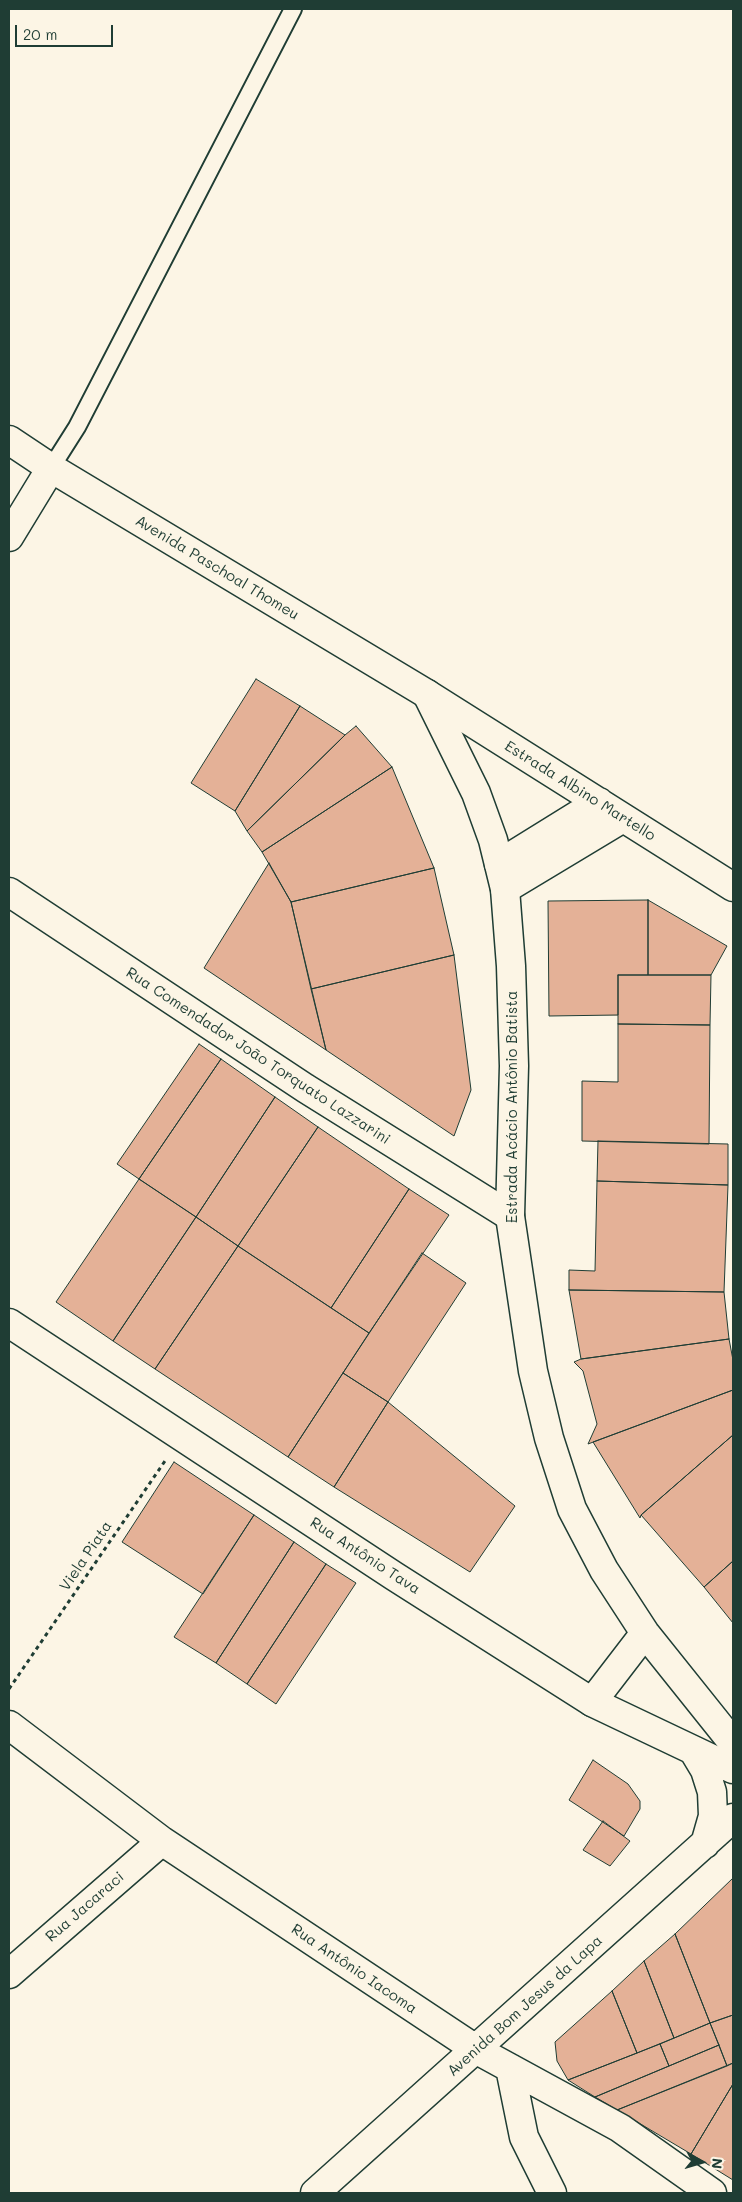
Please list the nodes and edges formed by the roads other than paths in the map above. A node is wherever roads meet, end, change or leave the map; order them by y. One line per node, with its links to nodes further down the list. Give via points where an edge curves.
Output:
1 (293, 9): 3 (lane, via 77,427)
2 (9, 440): 3 (street, Avenida Paschoal Thomeu)
3 (51, 468): 4 (street); 5 (street, Avenida Paschoal Thomeu)
4 (9, 536)
5 (427, 694): 6 (street, Estrada Albino Martello); 8 (street, Estrada Acácio Antônio Batista, via 476,793)
6 (599, 802): 7 (street, Estrada Albino Martello); 8 (street)
7 (623, 818): 8 (street); 9 (street, Estrada Albino Martello)
8 (502, 876): 11 (street, Estrada Acácio Antônio Batista, via 511,966 514,1066)
9 (733, 887)
10 (9, 892): 11 (street, Rua Comendador João Torquato Lazzarini, via 305,1088)
11 (510, 1216): 13 (street, Estrada Acácio Antônio Batista, via 533,1370 549,1438 572,1509 604,1570)
12 (9, 1323): 14 (street, Rua Antônio Tava)
13 (645, 1633): 14 (street); 16 (street, Estrada Acácio Antônio Batista)
14 (592, 1702): 17 (street, Rua Antônio Tava)
15 (9, 1725): 20 (street, Rua Antônio Iacoma)
16 (733, 1743)
17 (693, 1750): 18 (street, Rua Antônio Tava); 21 (street, via 705,1770 712,1792 713,1816)
18 (733, 1769)
19 (733, 1818): 21 (street, Avenida Bom Jesus da Lapa)
20 (162, 1841): 22 (street, Rua Jacaraci); 23 (street, Rua Antônio Iacoma)
21 (705, 1844): 23 (street, Avenida Bom Jesus da Lapa)
22 (9, 1974)
23 (477, 2050): 24 (street, Rua Antônio Iacoma); 25 (street, Avenida Bom Jesus da Lapa)
24 (510, 2068): 26 (street, via 524,2137); 27 (street, Rua Antônio Iacoma, via 620,2128)
25 (315, 2193)
26 (552, 2193)
27 (712, 2193)

